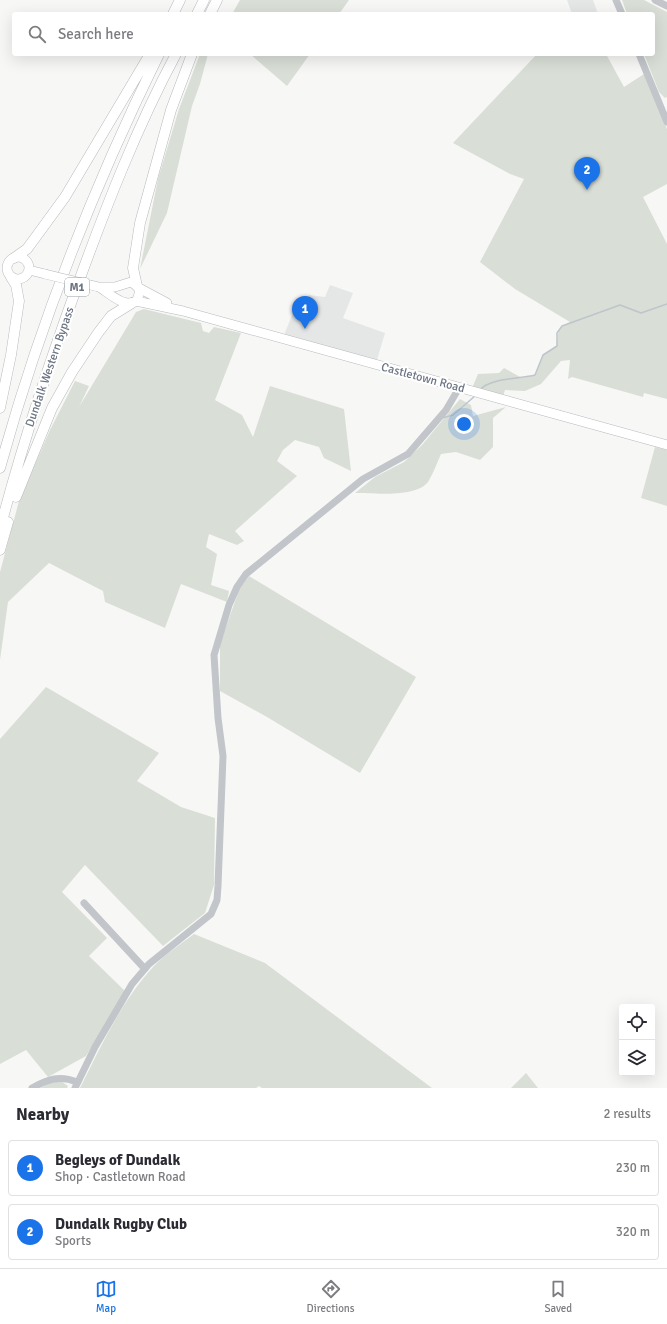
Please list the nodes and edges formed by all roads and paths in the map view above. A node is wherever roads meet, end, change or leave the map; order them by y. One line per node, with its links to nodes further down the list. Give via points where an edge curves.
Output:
1 (180, 0): 8 (highway)
2 (186, 0): 9 (highway)
3 (204, 0): 10 (highway)
4 (217, 0): 11 (highway)
5 (616, 0): 12 (street)
6 (655, 0): 7 (street)
7 (667, 6)
8 (174, 12)
9 (180, 12)
10 (198, 12)
11 (211, 12)
12 (621, 12)
13 (149, 56): 19 (highway, via 65,197 27,249)
14 (158, 56): 30 (highway, Dundalk Western Bypass / M1, via 83,224 36,353)
15 (175, 56): 31 (highway, Dundalk Western Bypass / M1, via 145,117 100,222 33,413)
16 (191, 56): 24 (highway, via 171,110 140,223 133,268)
17 (640, 56): 18 (street)
18 (667, 122)
19 (7, 263): 20 (main road, via 20,257 26,261); 21 (main road)
20 (29, 270): 21 (main road, via 22,278); 23 (main road, bridge)
21 (11, 277): 28 (highway, via 16,285 19,301 12,354)
22 (123, 284): 23 (main road); 24 (main road, via 131,282); 25 (main road, via 118,291)
23 (99, 287): 25 (main road, Castletown Road)
24 (138, 287): 25 (main road, via 140,294); 26 (main road, Castletown Road)
25 (130, 302): 26 (main road, Castletown Road); 32 (highway, via 112,316 98,333 52,408 19,487)
26 (178, 310): 27 (main road, Castletown Road)
27 (460, 388): 29 (main road, Castletown Road); 34 (street, via 446,410 408,454 363,479 246,574 237,587 214,655 223,756 217,900 211,914)
28 (0, 408)
29 (667, 445)
30 (0, 468)
31 (0, 529)
32 (0, 550)
33 (84, 903): 34 (street)
34 (144, 969): 35 (street, via 114,1013)
35 (76, 1085): 36 (street, via 58,1077)
36 (32, 1088)

